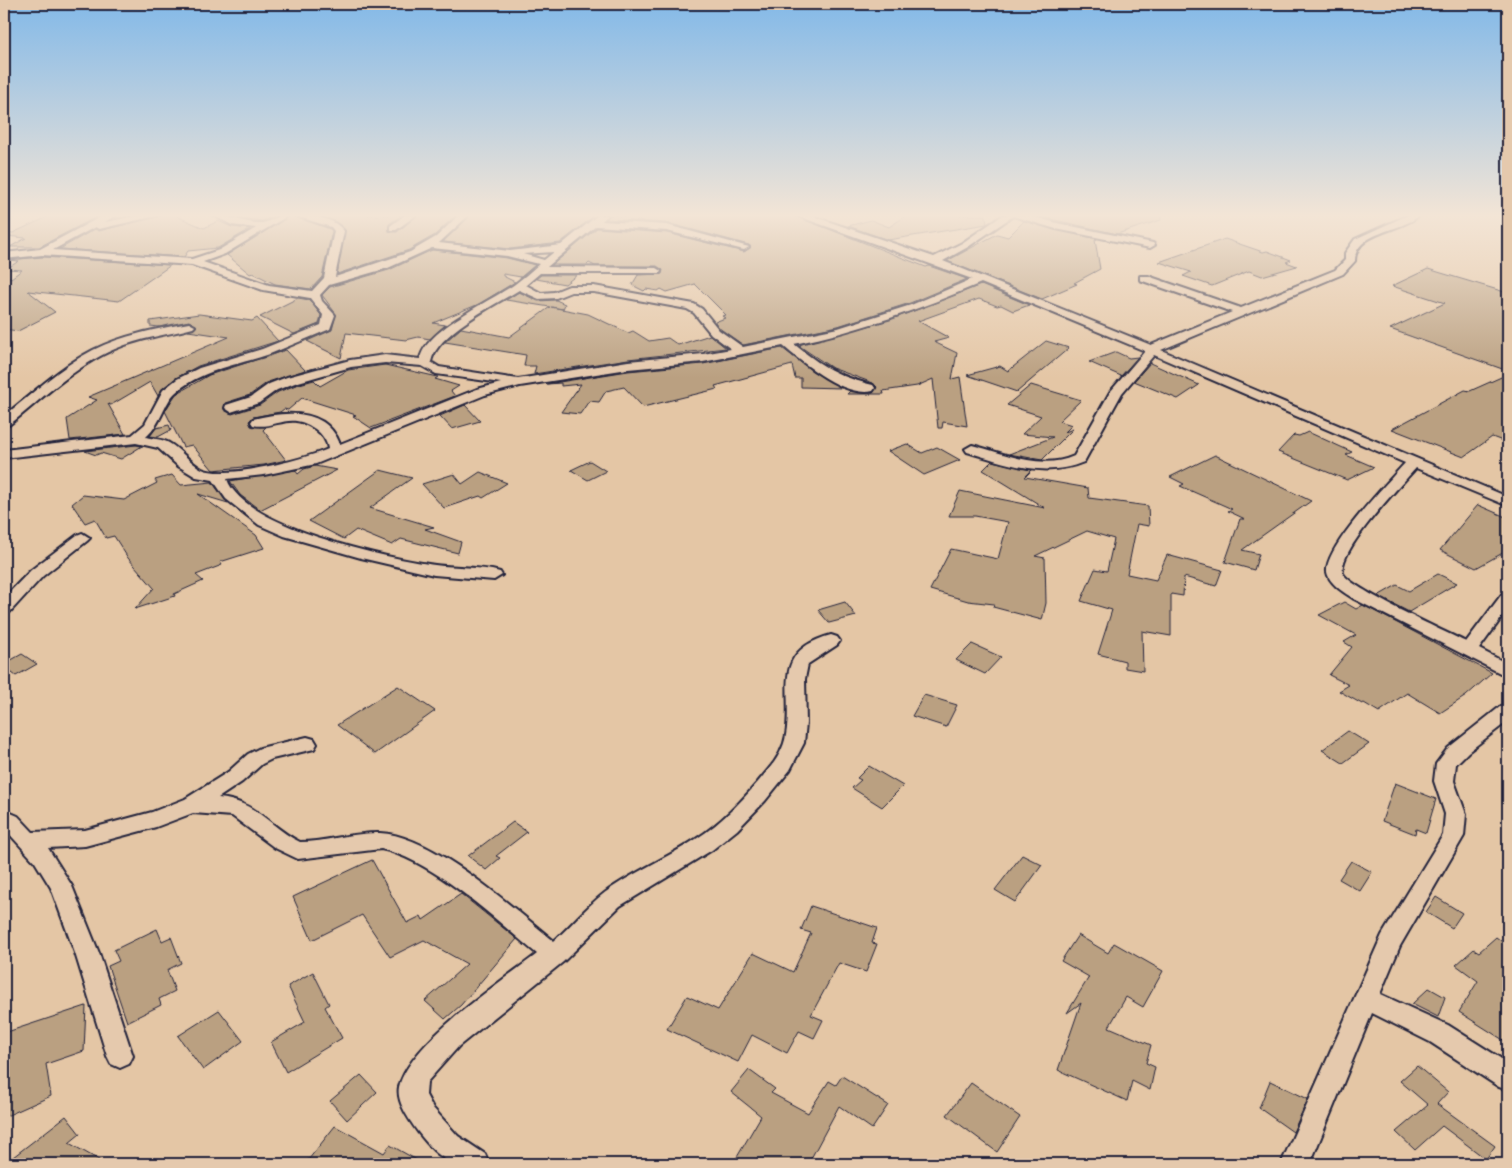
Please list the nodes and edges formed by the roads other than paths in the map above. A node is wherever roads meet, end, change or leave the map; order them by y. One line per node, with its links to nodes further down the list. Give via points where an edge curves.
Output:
1 (214, 270): 13 (street, via 267,288)
2 (333, 270): 11 (street)
3 (371, 270): 11 (street)
4 (539, 270): 12 (street)
5 (561, 270): 8 (street, via 624,273)
6 (957, 270): 10 (street)
7 (1341, 270): 14 (street)
8 (656, 271)
9 (1144, 278): 14 (street)
10 (981, 279): 16 (street, via 874,321); 17 (street)
11 (326, 283): 13 (street)
12 (519, 286): 18 (street, via 539,296 556,295 569,289 594,289 684,304 698,311 715,332); 19 (street, via 452,327 427,353)
13 (315, 295): 25 (street, via 329,315 326,327 181,382 167,393 151,426)
14 (1241, 312): 17 (street)
15 (189, 326): 23 (street, via 109,346 66,374)
16 (785, 342): 18 (street); 21 (street, via 828,376)
17 (1152, 349): 26 (street, via 1116,392 1078,459 1070,464 1056,468 1040,466); 29 (street)
18 (742, 351): 20 (street)
19 (425, 363): 20 (street, via 436,370); 22 (street, via 384,359 350,364 291,380 273,387 255,400)
20 (520, 382): 27 (street, via 480,392)
21 (869, 388)
22 (231, 408)
23 (4, 422)
24 (258, 422): 27 (street, via 299,417 331,436)
25 (136, 439): 28 (street); 30 (street, via 163,445 200,474)
26 (972, 449)
27 (335, 452): 30 (street, via 311,462)
28 (4, 454)
29 (1414, 461): 31 (street); 37 (street, via 1347,540 1334,564 1335,572 1340,581 1360,595)
30 (219, 476): 33 (street, via 232,496 264,522 288,532 434,570)
31 (1508, 502)
32 (82, 538): 35 (street, via 37,573)
33 (494, 575)
34 (1508, 598): 37 (street)
35 (4, 608)
36 (831, 641): 44 (street, via 808,654 800,663 796,681 798,723 794,743 782,766 748,805 721,833 620,894)
37 (1470, 651): 38 (street)
38 (1508, 671)
39 (1508, 711): 45 (street, via 1451,757 1444,770 1445,784 1456,808 1453,836 1390,942)
40 (307, 744): 41 (street, via 267,753)
41 (192, 806): 43 (street, via 85,838); 44 (street, via 240,810 288,848 298,851 382,841 400,844 450,872)
42 (4, 818): 43 (street)
43 (29, 840): 46 (street, via 61,886 87,953)
44 (555, 955): 48 (street, via 521,978 433,1055 411,1085 415,1104 445,1143)
45 (1365, 1000): 47 (street, via 1410,1017 1442,1034); 49 (street)
46 (120, 1056)
47 (1508, 1078)
48 (475, 1164)
49 (1295, 1164)

